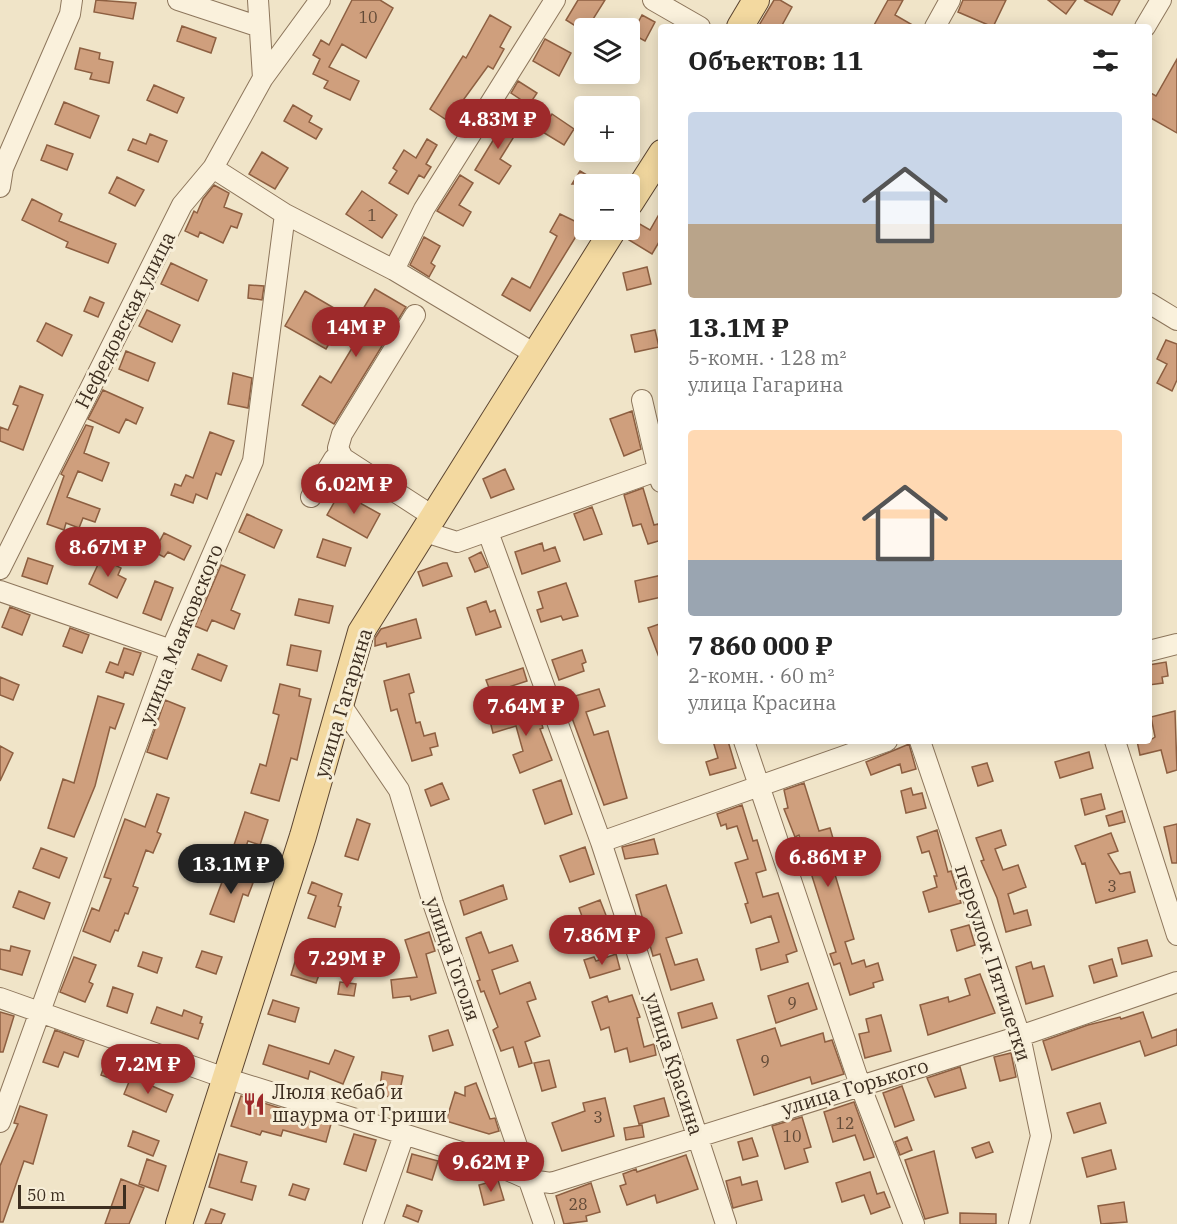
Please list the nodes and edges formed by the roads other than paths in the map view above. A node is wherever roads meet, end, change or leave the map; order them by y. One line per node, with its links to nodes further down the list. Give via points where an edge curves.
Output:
1 (72, 0): 18 (street, via 70,14 3,168)
2 (178, 0): 14 (street)
3 (258, 0): 14 (street)
4 (320, 0): 15 (street, Нефедовская улица)
5 (555, 0): 22 (street, via 424,210)
6 (653, 0): 10 (street)
7 (756, 0): 11 (main road)
8 (950, 0): 12 (street)
9 (1161, 0): 13 (street)
10 (695, 24)
11 (742, 24)
12 (937, 24)
13 (1147, 24)
14 (257, 26): 15 (street)
15 (262, 78): 17 (street, Нефедовская улица)
16 (658, 159): 19 (main road)
17 (213, 168): 20 (street); 34 (street, Нефедовская улица, via 182,205)
18 (0, 187)
19 (640, 187)
20 (285, 214): 22 (street); 37 (street, улица Маяковского, via 253,461)
21 (607, 240): 26 (main road, улица Гагарина)
22 (394, 270): 26 (street)
23 (1152, 305): 25 (street)
24 (415, 315): 28 (street, via 342,434 338,448)
25 (1177, 320)
26 (535, 354): 32 (main road, улица Гагарина)
27 (642, 400): 29 (street)
28 (343, 458): 31 (street, via 334,459); 32 (street)
29 (658, 466)
30 (658, 475): 33 (street)
31 (311, 497)
32 (430, 525): 33 (street, via 458,542); 39 (main road, улица Гагарина, via 361,632)
33 (488, 532): 45 (street, улица Красина)
34 (0, 569)
35 (0, 591): 37 (street)
36 (1177, 644): 38 (street)
37 (171, 650): 49 (street, улица Маяковского)
38 (1152, 650)
39 (341, 705): 51 (main road, улица Гагарина); 56 (street, улица Гоголя, via 399,790 433,903)
40 (745, 744): 44 (street)
41 (878, 744): 44 (street)
42 (921, 744): 50 (street, переулок Пятилетки)
43 (1116, 744): 46 (street)
44 (758, 786): 45 (street); 52 (street)
45 (601, 842): 55 (street, улица Красина)
46 (1177, 935)
47 (1177, 982): 50 (street, улица Горького)
48 (0, 998): 49 (street)
49 (40, 1011): 51 (street); 53 (street, улица Маяковского)
50 (1020, 1036): 52 (street, улица Горького); 62 (street, переулок Пятилетки, via 1041,1136)
51 (225, 1078): 54 (street); 57 (main road, улица Гагарина)
52 (860, 1085): 55 (street, улица Горького); 61 (street)
53 (0, 1122)
54 (404, 1135): 56 (street, via 480,1158); 58 (street)
55 (698, 1137): 56 (street, улица Горького, via 551,1183); 60 (street, улица Красина)
56 (531, 1180): 59 (street, улица Гоголя)
57 (178, 1224)
58 (373, 1224)
59 (544, 1224)
60 (726, 1224)
61 (914, 1224)
62 (1019, 1224)

